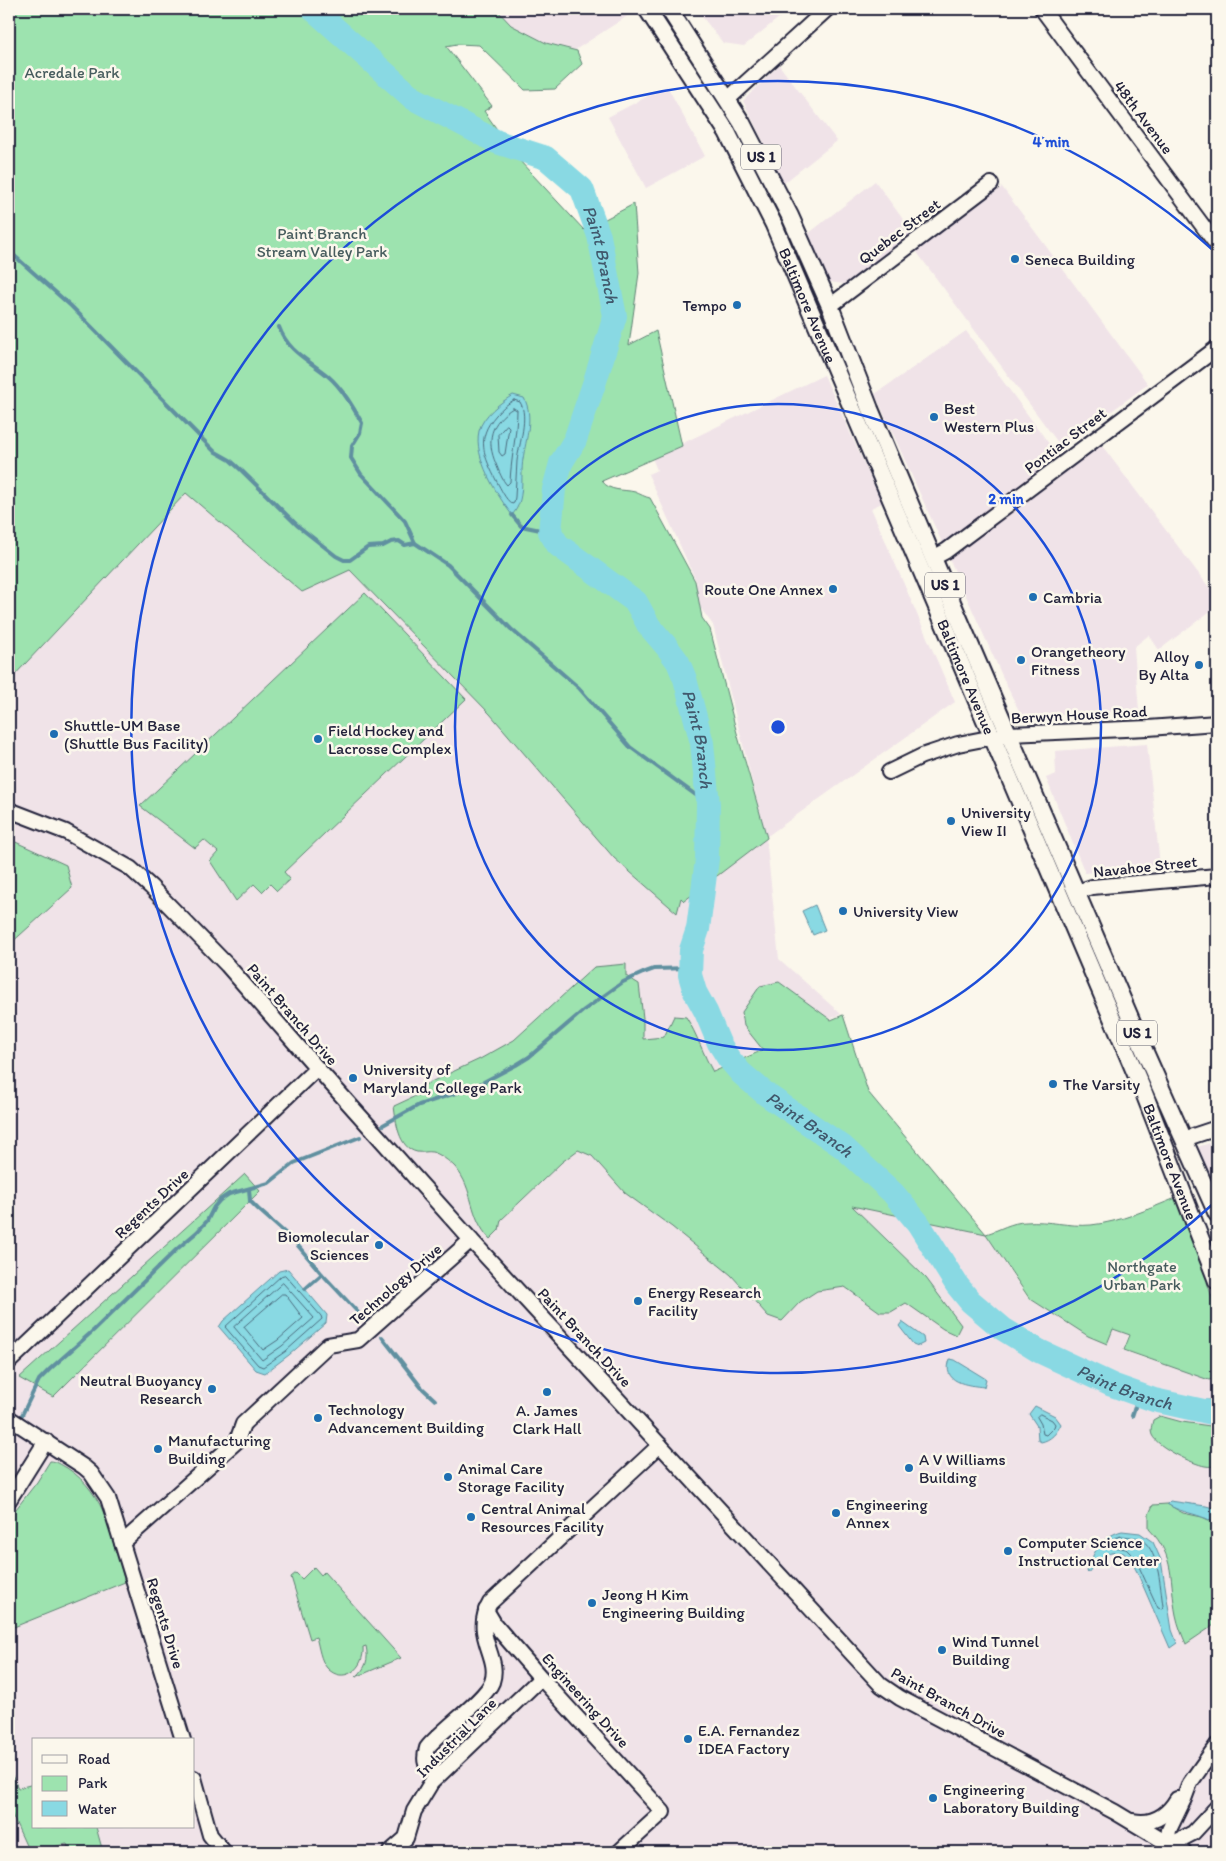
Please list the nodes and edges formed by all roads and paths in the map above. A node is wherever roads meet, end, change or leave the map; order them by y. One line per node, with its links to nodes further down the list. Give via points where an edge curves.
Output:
1 (647, 9): 13 (main road, Baltimore Avenue / US 1, via 727,132 774,225)
2 (669, 9): 5 (main road, Baltimore Avenue / US 1)
3 (827, 9): 5 (street)
4 (1042, 9): 7 (street, 48th Avenue)
5 (728, 99): 8 (main road, Baltimore Avenue / US 1, via 772,180)
6 (991, 184): 8 (street, Quebec Street)
7 (1217, 245)
8 (830, 306): 10 (main road, Baltimore Avenue / US 1)
9 (1217, 348): 10 (street, Pontiac Street)
10 (934, 558): 12 (main road, Baltimore Avenue / US 1)
11 (1217, 723): 12 (street, Berwyn House Road)
12 (1009, 734): 13 (street, Berwyn House Road); 17 (main road, Baltimore Avenue / US 1)
13 (993, 737): 14 (street, Berwyn House Road, via 922,756); 23 (main road, Baltimore Avenue / US 1, via 1144,1093)
14 (889, 772)
15 (9, 810): 18 (street, Paint Branch Drive, via 66,832 130,868 228,965)
16 (1217, 876): 17 (street, Navahoe Street)
17 (1077, 892): 20 (main road, Baltimore Avenue / US 1)
18 (316, 1068): 22 (street, Paint Branch Drive); 24 (street, Regents Drive)
19 (1217, 1128): 20 (street)
20 (1184, 1139): 21 (main road, Baltimore Avenue / US 1)
21 (1217, 1214)
22 (471, 1240): 27 (street, Paint Branch Drive); 29 (street, Technology Drive, via 358,1340 328,1345 243,1424 237,1441)
23 (1217, 1281)
24 (9, 1362)
25 (9, 1418): 26 (street, Regents Drive)
26 (46, 1441): 28 (street); 29 (street, Regents Drive, via 95,1478 108,1498)
27 (660, 1445): 30 (street, via 495,1597); 38 (street, Paint Branch Drive, via 881,1685 954,1728)
28 (9, 1500)
29 (122, 1543): 32 (street, Regents Drive)
30 (486, 1610): 31 (street, Engineering Drive); 34 (street, via 482,1628 492,1664 492,1680 485,1692 427,1748 426,1765)
31 (541, 1678): 34 (street, Industrial Lane); 42 (street, Engineering Drive, via 663,1812)
32 (182, 1738)
33 (1217, 1745): 36 (street)
34 (437, 1778): 41 (street, Industrial Lane, via 426,1789 414,1810 406,1838)
35 (195, 1782): 39 (street)
36 (1190, 1783): 38 (street, via 1160,1818 1149,1822); 40 (street, via 1169,1830)
37 (1217, 1807): 40 (street)
38 (1129, 1820): 40 (street, Paint Branch Drive)
39 (217, 1850)
40 (1173, 1850)
41 (390, 1852)
42 (619, 1852)

